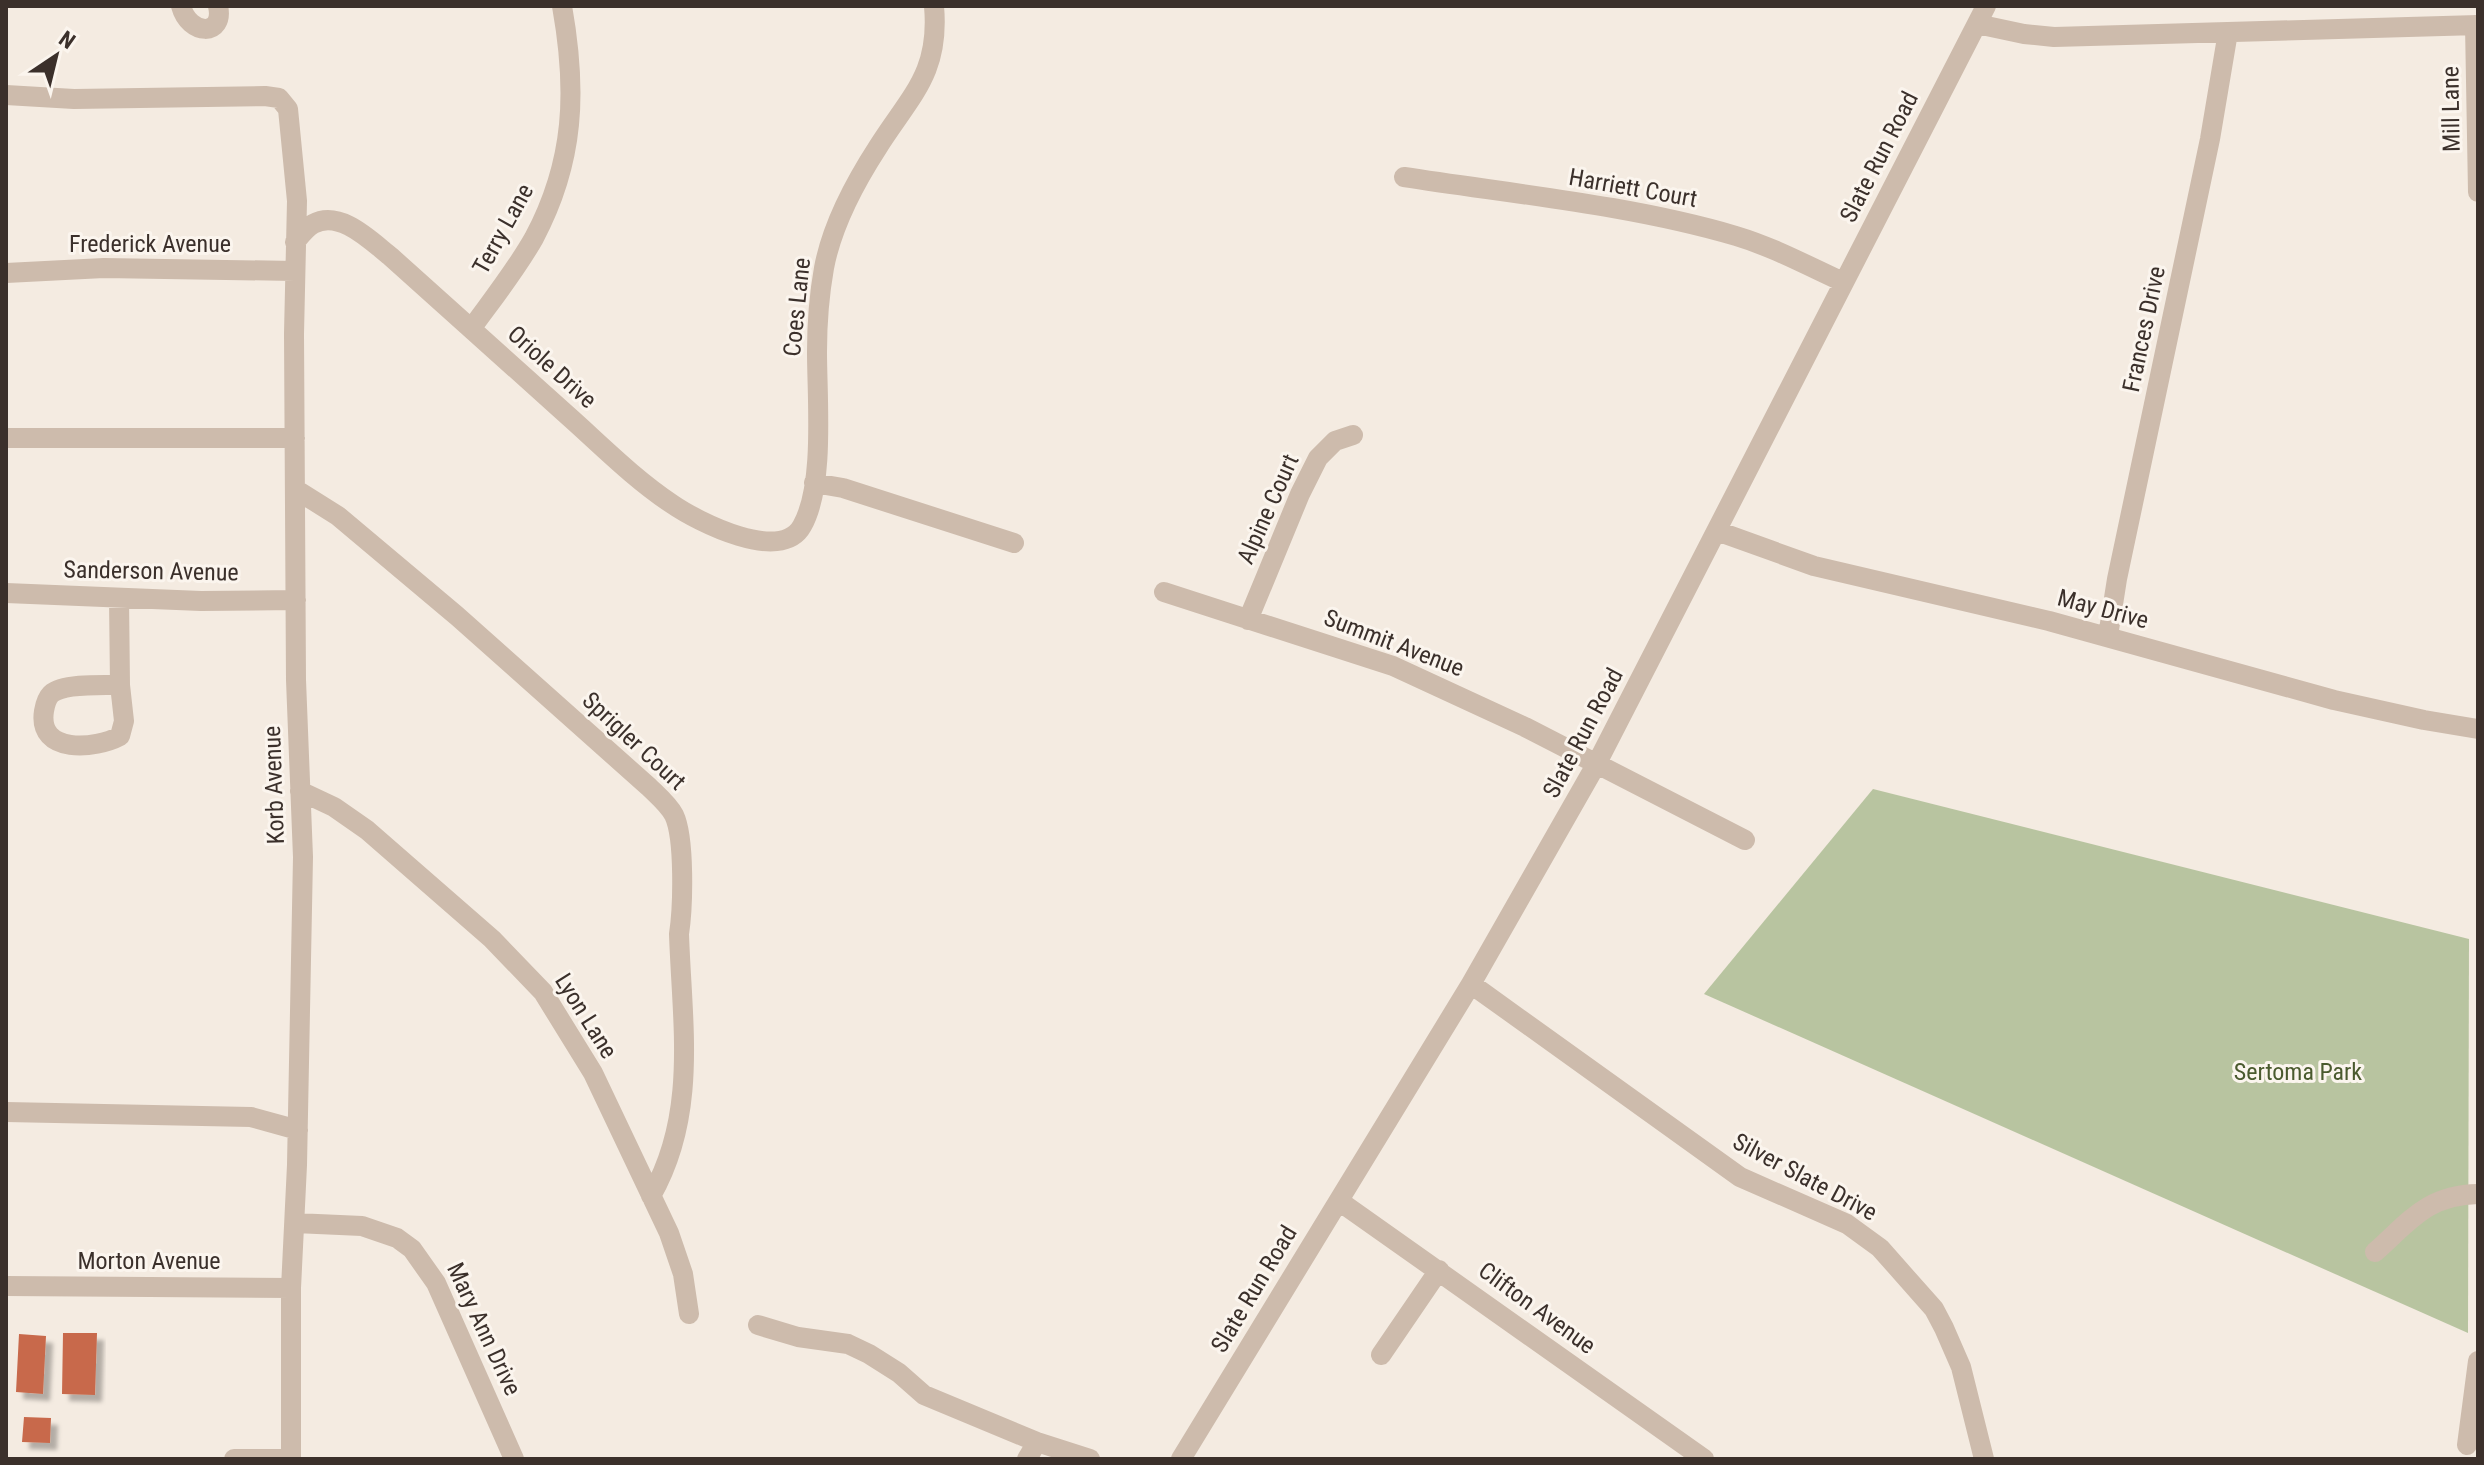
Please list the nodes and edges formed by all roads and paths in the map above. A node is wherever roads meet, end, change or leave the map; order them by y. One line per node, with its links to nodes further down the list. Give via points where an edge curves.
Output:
1 (181, 6): 2 (street, via 188,22 202,30 217,23)
2 (218, 6)
3 (562, 6): 15 (street, Terry Lane, via 571,111 555,191 534,238)
4 (934, 6): 19 (street, Coes Lane, via 933,52 925,75 848,201 826,257 817,348)
5 (1982, 15): 7 (street, via 2024,34 2054,37); 14 (street, Slate Run Road)
6 (2477, 25): 7 (street); 10 (street, Mill Lane)
7 (2228, 32): 29 (street, Frances Drive)
8 (6, 95): 11 (street, Korb Avenue, via 279,98 288,109 297,201)
9 (1404, 177): 14 (street, Harriett Court, via 1691,224 1739,236)
10 (2478, 192)
11 (295, 242): 12 (street, Korb Avenue); 15 (street, Oriole Drive, via 323,220 353,228)
12 (295, 271): 13 (street, Frederick Avenue, via 104,268); 18 (street, Korb Avenue)
13 (6, 273)
14 (1843, 282): 21 (street, Slate Run Road)
15 (471, 329): 22 (street, Oriole Drive, via 671,504 762,542)
16 (1353, 435): 28 (street, Alpine Court, via 1335,441 1318,458)
17 (6, 438): 18 (street)
18 (295, 438): 20 (street, Korb Avenue)
19 (814, 483): 22 (street, Coes Lane, via 808,513); 23 (street)
20 (295, 489): 27 (street, Korb Avenue); 39 (street, Sprigler Court, via 338,516 457,616 649,787 674,816 682,911 684,1088 674,1144)
21 (1717, 531): 29 (street, May Drive, via 1814,566); 32 (street, Slate Run Road)
22 (791, 538)
23 (1014, 543)
24 (1164, 592): 28 (street, Summit Avenue)
25 (6, 593): 26 (street, Sanderson Avenue)
26 (119, 598): 27 (street, Sanderson Avenue); 30 (street)
27 (296, 600): 33 (street, Korb Avenue)
28 (1248, 620): 32 (street, Summit Avenue, via 1393,666)
29 (2108, 636): 31 (street, May Drive, via 2334,700)
30 (120, 685)
31 (2478, 729)
32 (1597, 763): 34 (street, Summit Avenue); 35 (street, Slate Run Road)
33 (300, 791): 37 (street, Korb Avenue); 39 (street, Lyon Lane, via 367,830 527,973 593,1073)
34 (1745, 840)
35 (1471, 984): 40 (street, Slate Run Road); 58 (street, Silver Slate Drive, via 1740,1177 1847,1224 1880,1248 1934,1309 1944,1328 1961,1367)
36 (6, 1112): 37 (street, via 251,1117)
37 (298, 1130): 41 (street, Korb Avenue)
38 (2478, 1194): 42 (street, via 2428,1204)
39 (651, 1196): 46 (street, Lyon Lane, via 675,1249)
40 (1339, 1201): 43 (street, Clifton Avenue); 56 (street, Slate Run Road)
41 (295, 1223): 45 (street, Korb Avenue); 54 (street, Mary Ann Drive, via 362,1226 412,1249 436,1283)
42 (2375, 1252)
43 (1439, 1270): 48 (street); 57 (street, Clifton Avenue)
44 (6, 1286): 45 (street, Morton Avenue)
45 (291, 1288): 53 (street, Korb Avenue)
46 (689, 1314)
47 (758, 1325): 51 (street, via 848,1344 899,1373 924,1395)
48 (1381, 1355)
49 (2478, 1361): 50 (street)
50 (2467, 1445)
51 (1032, 1450): 55 (street)
52 (234, 1459): 53 (street)
53 (291, 1459)
54 (514, 1459)
55 (1090, 1459)
56 (1181, 1459)
57 (1704, 1459)
58 (1984, 1459)

